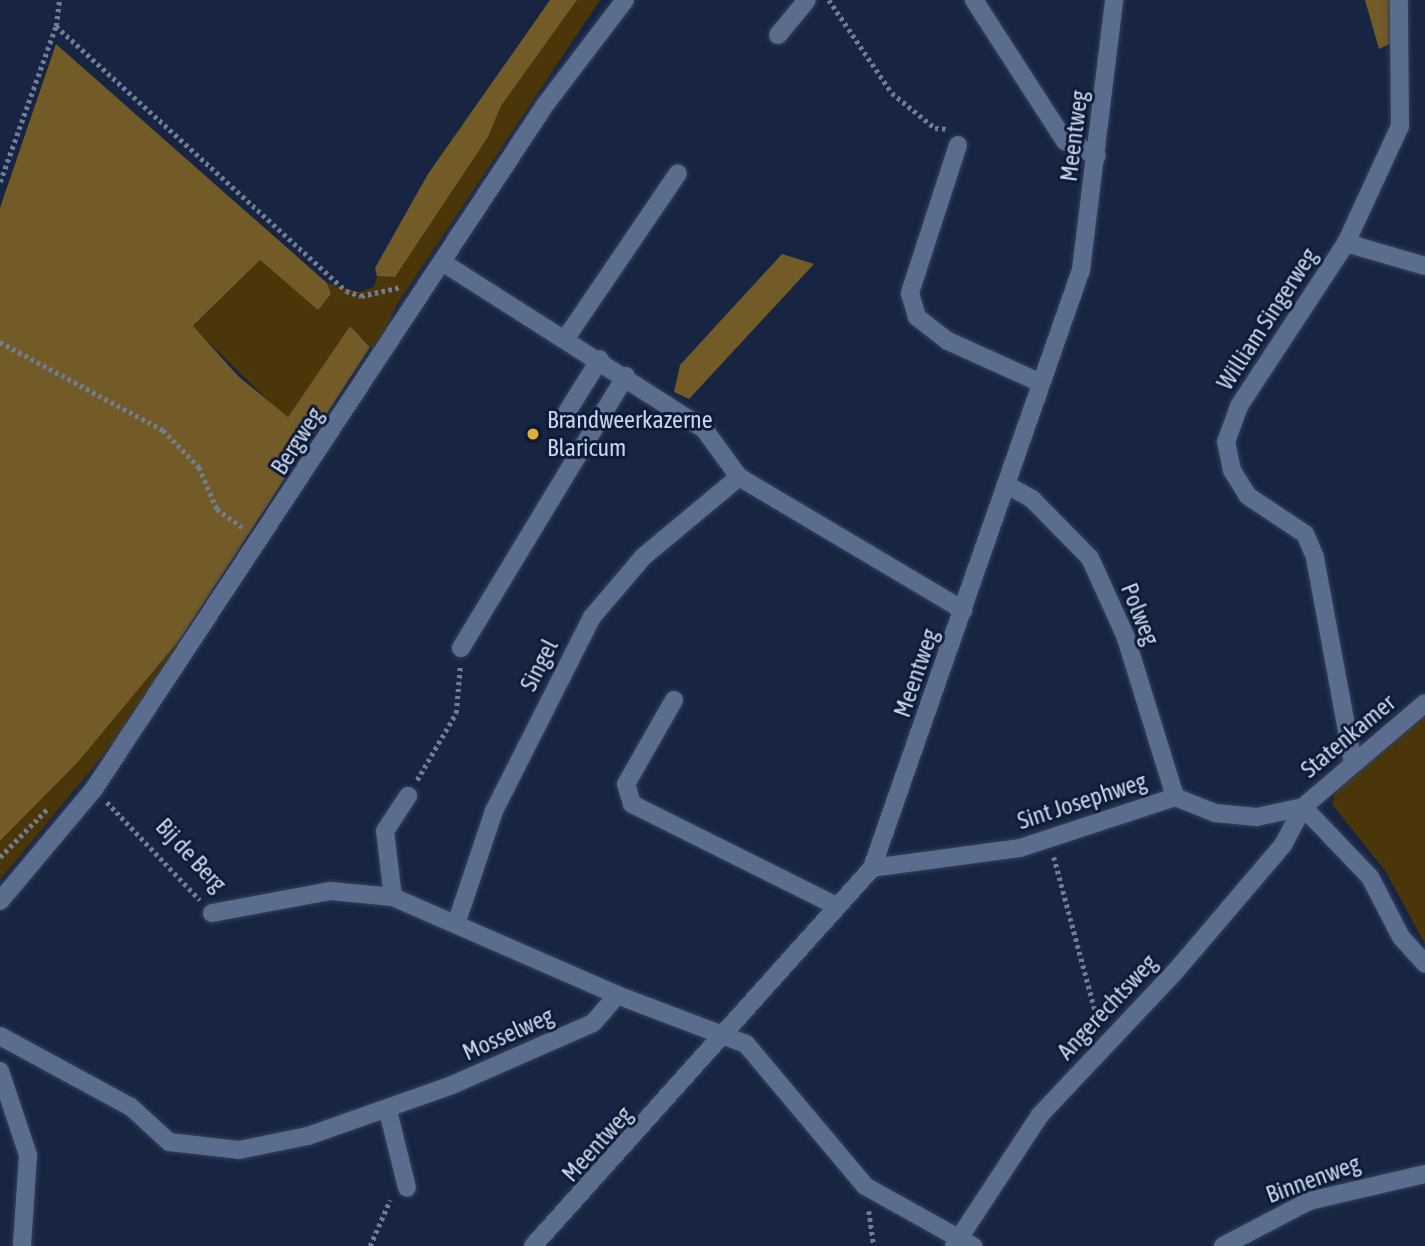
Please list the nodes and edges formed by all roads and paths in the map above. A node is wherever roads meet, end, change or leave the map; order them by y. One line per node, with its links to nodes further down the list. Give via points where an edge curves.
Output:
1 (59, 0): 8 (path)
2 (625, 0): 15 (street, Bergweg, via 545,105)
3 (807, 0): 9 (street)
4 (829, 0): 10 (path, via 892,93 935,128 945,126)
5 (974, 0): 11 (street, via 1065,141)
6 (1114, 0): 11 (street, Meentweg)
7 (1399, 0): 14 (street, William Singerweg, via 1400,126)
8 (56, 26): 13 (path); 17 (path, via 346,290 360,296)
9 (778, 35)
10 (958, 145): 22 (street, via 910,293 917,317 948,341)
11 (1097, 156): 22 (street, Meentweg, via 1081,270)
12 (678, 173): 18 (street)
13 (0, 182)
14 (1346, 243): 16 (street); 31 (street, William Singerweg, via 1239,406 1226,442 1232,470 1248,496 1305,534 1315,557)
15 (442, 262): 17 (street, Bergweg); 18 (street)
16 (1425, 266)
17 (423, 288): 32 (street, Bergweg)
18 (566, 338): 20 (street)
19 (0, 342): 26 (path, via 163,430 199,467 217,509)
20 (600, 359): 21 (street); 23 (street)
21 (626, 376): 24 (street, via 704,429); 28 (street)
22 (1041, 383): 25 (street, Meentweg)
23 (567, 412)
24 (739, 477): 27 (street); 42 (street, Singel, via 643,557 592,617 494,811)
25 (1007, 485): 27 (street, Meentweg); 34 (street, Polweg, via 1032,499 1090,558 1125,635)
26 (248, 531)
27 (963, 610): 37 (street, Meentweg)
28 (461, 648): 33 (path, via 456,713)
29 (674, 700): 40 (street, via 626,784 632,804)
30 (1425, 704): 31 (street, Statenkamer)
31 (1353, 763): 35 (street, Statenkamer)
32 (94, 789): 39 (street, Bergweg); 41 (path, Bij de Berg)
33 (408, 796): 38 (street, via 385,831)
34 (1175, 796): 35 (street, Sint Josephweg, via 1215,813 1257,817); 36 (street, Sint Josephweg)
35 (1303, 807): 43 (street, via 1370,877 1401,937); 47 (street, Angerechtsweg, via 1283,845)
36 (1051, 839): 37 (street, Sint Josephweg); 47 (path)
37 (873, 868): 40 (street, Meentweg)
38 (393, 897): 41 (street, Bij de Berg, via 331,891); 42 (street, Bij de Berg)
39 (0, 901)
40 (837, 906): 45 (street, Meentweg)
41 (212, 913)
42 (456, 924): 44 (street, Bij de Berg)
43 (1425, 964)
44 (617, 995): 45 (street); 50 (street, Mosselweg, via 593,1023)
45 (730, 1033): 53 (street, via 746,1044); 58 (street, Meentweg)
46 (3, 1038): 48 (street); 50 (street, Mosselweg, via 71,1069 131,1107 169,1142 196,1150 239,1150 308,1136)
47 (1105, 1046): 55 (street, Angerechtsweg, via 1040,1115)
48 (0, 1062)
49 (0, 1072): 56 (street, via 29,1155)
50 (388, 1111): 51 (street)
51 (406, 1164): 54 (street); 57 (path)
52 (1425, 1174): 60 (street, Binnenweg, via 1309,1201)
53 (865, 1186): 55 (street); 59 (path)
54 (407, 1188)
55 (962, 1244)
56 (22, 1246)
57 (370, 1246)
58 (533, 1246)
59 (874, 1246)
60 (1223, 1246)

